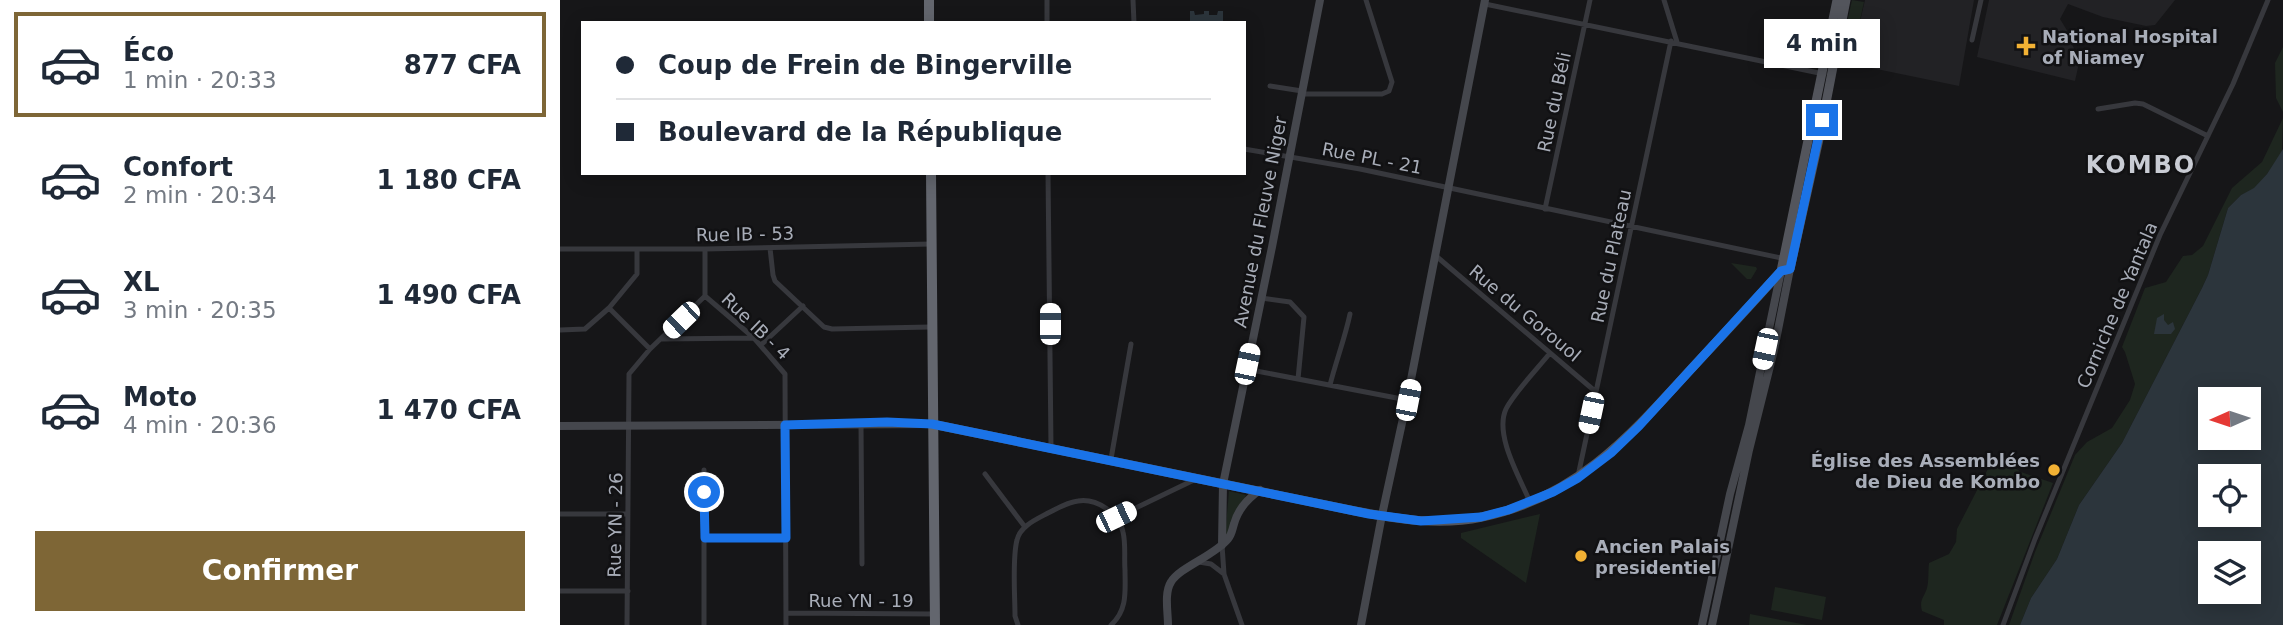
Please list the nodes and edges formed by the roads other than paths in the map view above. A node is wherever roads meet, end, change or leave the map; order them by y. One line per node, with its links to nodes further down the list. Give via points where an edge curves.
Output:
1 (929, 0): 13 (highway)
2 (1047, 0): 14 (street)
3 (1133, 0): 15 (street)
4 (1320, 0): 21 (street, Avenue du Fleuve Niger)
5 (1366, 0): 21 (street, via 1392,82 1389,91)
6 (1590, 0): 16 (street, Rue du Béli)
7 (1664, 0): 18 (street, Rue du Plateau)
8 (1837, 0): 19 (main road)
9 (1846, 0): 19 (main road)
10 (1980, 0): 17 (street)
11 (2268, 0): 23 (street, Corniche de Yantala)
12 (1485, 2): 16 (street); 28 (street)
13 (929, 21)
14 (1047, 21)
15 (1134, 21)
16 (1585, 24): 18 (street); 29 (street, Rue du Béli)
17 (1972, 40)
18 (1674, 41): 19 (street); 30 (street, Rue du Plateau)
19 (1826, 75): 37 (main road)
20 (1270, 86): 21 (street)
21 (1302, 92): 25 (street, Avenue du Fleuve Niger)
22 (2098, 109): 23 (street, via 2138,103)
23 (2208, 136): 96 (street, Corniche de Yantala, via 2155,248)
24 (1246, 149): 25 (street, Rue PL - 21)
25 (1289, 156): 28 (street, Rue PL - 21); 39 (street, Avenue du Fleuve Niger)
26 (931, 175): 31 (highway)
27 (1048, 175): 61 (street)
28 (1448, 188): 29 (street, Rue PL - 21); 36 (street)
29 (1545, 209): 30 (street, Rue PL - 21)
30 (1631, 228): 37 (street, Rue PL - 21); 54 (street, Rue du Plateau)
31 (931, 244): 32 (street, Rue IB - 53); 43 (highway)
32 (770, 248): 35 (street, Rue IB - 53); 40 (street, via 773,278)
33 (560, 249): 34 (street, Rue IB - 53)
34 (637, 249): 35 (street, Rue IB - 53); 41 (street, via 636,274)
35 (705, 249): 38 (street, Rue IB - 4)
36 (1436, 256): 50 (street, Rue du Gorouol); 55 (street)
37 (1787, 265): 66 (main road, via 1639,426); 75 (street)
38 (705, 296): 45 (street, Rue IB - 4); 46 (street, Rue YN - 26)
39 (1261, 298): 51 (street, Avenue du Fleuve Niger); 52 (street, via 1290,302 1304,317)
40 (803, 306): 43 (street, via 828,329); 48 (street)
41 (609, 308): 44 (street, via 585,330); 49 (street)
42 (1350, 314): 53 (street)
43 (930, 327): 57 (highway)
44 (560, 330)
45 (754, 338): 46 (street); 48 (street, Rue IB - 4)
46 (662, 339): 49 (street, Rue YN - 26)
47 (1131, 344): 62 (street)
48 (761, 345): 58 (street, Rue IB - 4, via 785,374)
49 (650, 349): 60 (street, Rue YN - 26, via 629,374)
50 (1550, 353): 54 (street, Rue du Gorouol); 69 (street, via 1506,408 1502,423)
51 (1246, 369): 52 (street); 67 (street, Avenue du Fleuve Niger)
52 (1298, 379): 53 (street)
53 (1330, 385): 55 (street)
54 (1596, 392): 66 (street, Rue du Plateau)
55 (1408, 400): 72 (street)
56 (861, 423): 57 (street); 58 (street); 80 (street)
57 (932, 424): 61 (main road); 85 (highway)
58 (785, 425): 60 (street); 77 (street, Rue IB - 4)
59 (560, 426): 60 (street)
60 (630, 426): 71 (street, Rue YN - 26)
61 (1051, 447): 62 (main road)
62 (1111, 459): 65 (main road)
63 (704, 470): 76 (street)
64 (985, 474): 74 (street)
65 (1199, 478): 67 (main road); 73 (street)
66 (1578, 478): 69 (main road)
67 (1223, 484): 68 (main road); 78 (street, Avenue du Fleuve Niger)
68 (1260, 490): 72 (main road); 78 (street, via 1244,503 1232,534)
69 (1530, 502): 72 (main road, via 1455,520)
70 (560, 514): 71 (street)
71 (628, 514): 83 (street, Rue YN - 26)
72 (1381, 516): 93 (street)
73 (1116, 517): 74 (street, via 1094,502 1078,501); 90 (street, via 1124,534 1125,597)
74 (1025, 527): 89 (street, via 1016,547)
75 (1727, 535): 94 (street); 95 (street)
76 (705, 538): 77 (street); 87 (street)
77 (786, 538): 84 (street, Rue IB - 4)
78 (1222, 545): 79 (street); 81 (street, Avenue du Fleuve Niger)
79 (1199, 562): 81 (street); 91 (street, via 1170,584)
80 (862, 564)
81 (1224, 574): 92 (street, Avenue du Fleuve Niger)
82 (560, 591): 83 (street)
83 (628, 591): 86 (street, Rue YN - 26)
84 (786, 613): 85 (street, Rue YN - 19); 88 (street, Rue IB - 4)
85 (934, 620)
86 (627, 625)
87 (704, 625)
88 (786, 625)
89 (1018, 625)
90 (1111, 625)
91 (1168, 625)
92 (1242, 625)
93 (1361, 625)
94 (1702, 625)
95 (1712, 625)
96 (2004, 625)

